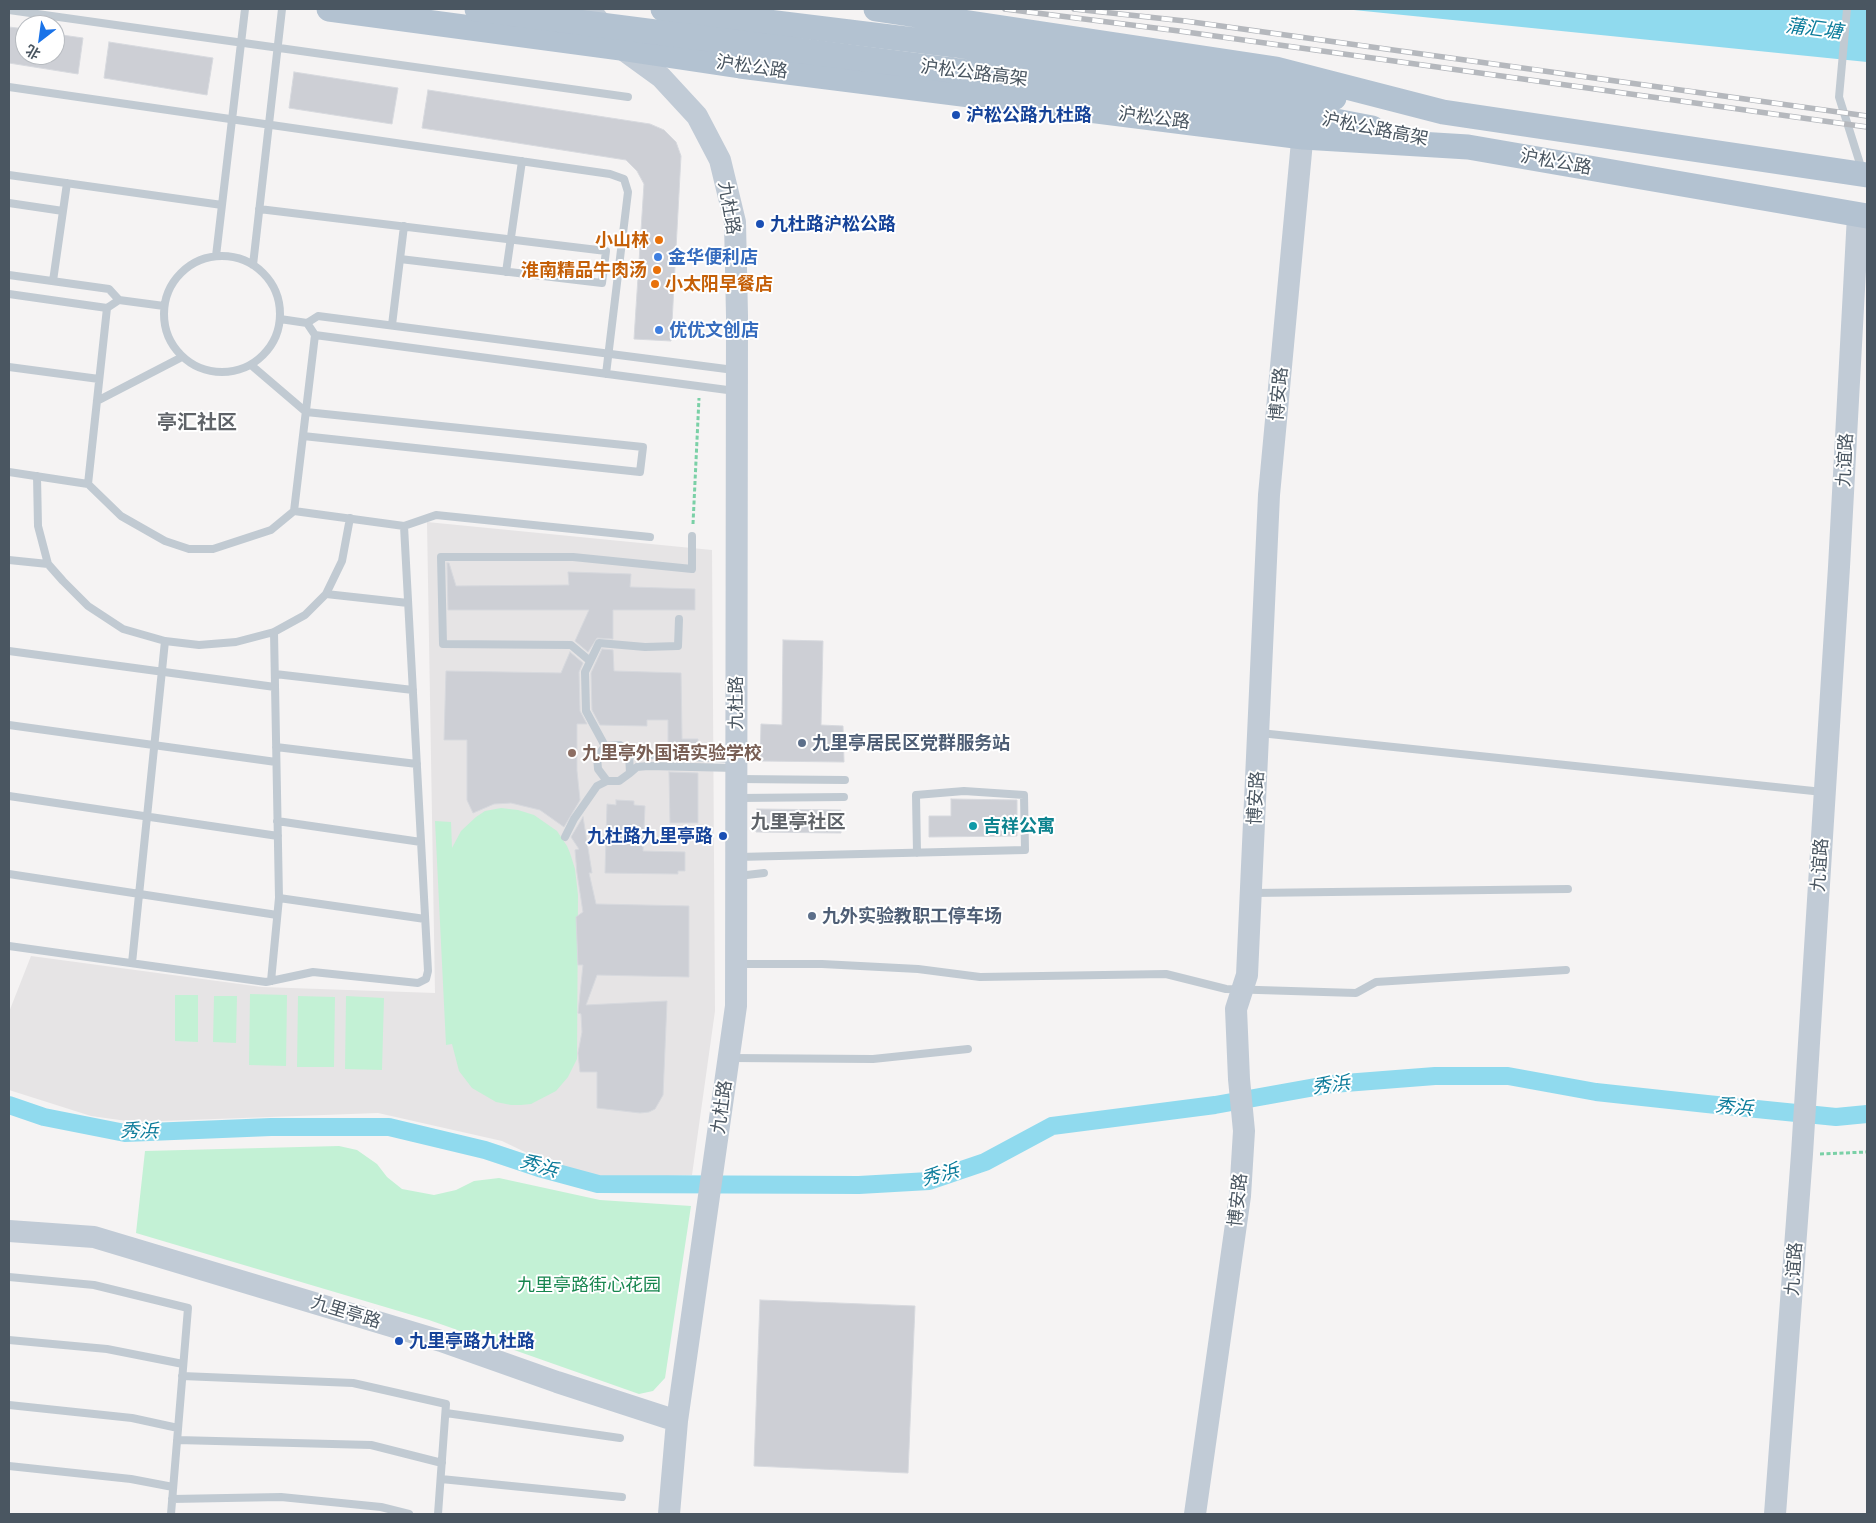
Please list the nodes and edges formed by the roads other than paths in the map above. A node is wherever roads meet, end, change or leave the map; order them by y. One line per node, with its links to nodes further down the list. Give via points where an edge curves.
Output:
1 (245, 9): 10 (lane)
2 (282, 9): 11 (lane)
3 (329, 9): 12 (main road, 沪松公路)
4 (477, 9): 15 (main road, 沪松公路高架, bridge, via 951,70)
5 (589, 9): 12 (street, 九杜路)
6 (663, 9): 15 (main road, 沪松公路高架, via 955,45 1183,79)
7 (876, 9): 15 (main road, 沪松公路, via 1276,70)
8 (1847, 9): 20 (lane, via 1839,97)
9 (9, 10): 10 (lane)
10 (241, 43): 11 (lane); 16 (lane)
11 (278, 48): 14 (lane); 17 (lane)
12 (621, 48): 15 (main road, 沪松公路, via 740,66); 49 (street, 九杜路, via 661,77 697,116 720,160 735,222)
13 (9, 87): 16 (lane)
14 (628, 97)
15 (1306, 106): 20 (main road, 沪松公路, via 1443,112); 26 (main road, 沪松公路, via 1468,147); 75 (street, 博安路, via 1269,495)
16 (232, 119): 17 (lane); 23 (lane)
17 (269, 124): 18 (lane); 24 (lane)
18 (522, 161): 28 (lane); 43 (lane, via 624,179 628,192)
19 (9, 175): 21 (lane)
20 (1865, 175): 26 (main road)
21 (67, 183): 23 (lane); 25 (lane)
22 (9, 203): 25 (lane)
23 (222, 205): 29 (lane)
24 (260, 209): 27 (lane); 31 (lane)
25 (63, 211): 34 (lane)
26 (1863, 215): 86 (street, 九谊路)
27 (404, 226): 28 (lane); 30 (lane)
28 (511, 240): 32 (lane); 32 (lane, via 606,251 602,284)
29 (216, 256): 31 (lane, via 236,258); 37 (lane, via 198,261 182,272 170,287)
30 (400, 258): 32 (lane); 41 (lane)
31 (253, 265): 39 (lane, via 274,289)
32 (506, 272)
33 (9, 275): 34 (lane)
34 (53, 281): 36 (lane, via 109,289)
35 (9, 294): 38 (lane)
36 (119, 300): 37 (lane); 38 (lane)
37 (164, 306): 44 (lane, via 164,324 170,342)
38 (107, 308): 48 (lane)
39 (280, 319): 40 (lane); 45 (lane, via 276,337 266,353)
40 (307, 323): 41 (lane, via 318,316); 42 (lane)
41 (392, 325): 43 (lane)
42 (315, 336): 47 (lane); 51 (lane)
43 (609, 353): 47 (lane); 49 (lane)
44 (182, 357): 45 (lane, via 197,367 216,372 234,372); 50 (lane)
45 (251, 365): 51 (lane)
46 (9, 367): 48 (lane)
47 (606, 374): 49 (lane, via 700,386)
48 (100, 379): 50 (lane)
49 (737, 381): 83 (street, 九杜路)
50 (97, 401): 55 (lane)
51 (306, 412): 52 (lane); 52 (lane, via 643,447 640,472)
52 (303, 436): 56 (lane)
53 (9, 472): 54 (lane)
54 (38, 476): 55 (lane); 62 (lane, via 38,526)
55 (88, 484): 56 (lane, via 121,516 165,541 189,549 213,549 271,530)
56 (294, 511): 57 (lane)
57 (350, 518): 58 (lane); 63 (lane, via 342,561)
58 (404, 526): 60 (lane, via 436,515); 64 (lane)
59 (692, 536): 69 (lane, via 692,569 573,557 441,557 443,644 571,645)
60 (650, 537)
61 (9, 560): 62 (lane)
62 (48, 564): 67 (lane, via 88,606 109,620 123,629)
63 (326, 594): 64 (lane); 66 (lane, via 306,615)
64 (408, 603): 73 (lane)
65 (679, 618): 69 (lane, via 678,646 599,643)
66 (274, 632): 67 (lane, via 236,642 199,645); 71 (lane)
67 (165, 641): 70 (lane)
68 (9, 651): 70 (lane)
69 (590, 661): 77 (lane, via 584,672 586,712)
70 (162, 672): 72 (lane); 76 (lane)
71 (275, 674): 72 (lane); 73 (lane)
72 (275, 687): 78 (lane)
73 (413, 690): 81 (lane)
74 (9, 725): 76 (lane)
75 (1258, 733): 86 (lane); 99 (street, 博安路)
76 (154, 745): 80 (lane); 89 (lane)
77 (605, 746): 79 (lane, via 620,745); 85 (lane, via 598,757 598,769)
78 (276, 747): 80 (lane); 81 (lane)
79 (629, 754): 82 (lane); 83 (lane)
80 (276, 762): 90 (lane)
81 (416, 764): 93 (lane)
82 (630, 773): 83 (lane, via 637,767 648,766); 85 (lane, via 619,781)
83 (736, 776): 84 (lane); 88 (lane); 95 (street, 九杜路)
84 (845, 780)
85 (607, 781): 92 (lane, via 597,786)
86 (1825, 792): 134 (street, 九谊路, via 1803,1146)
87 (9, 796): 89 (lane)
88 (844, 796)
89 (147, 816): 91 (lane); 100 (lane)
90 (277, 821): 91 (lane); 93 (lane)
91 (278, 836): 101 (lane)
92 (565, 837)
93 (421, 842): 103 (lane)
94 (916, 852): 94 (lane, via 1025,850 1024,795 964,791 916,795); 95 (lane)
95 (736, 866): 96 (lane); 106 (street, 九杜路)
96 (764, 873)
97 (9, 874): 100 (lane)
98 (1568, 889): 99 (lane)
99 (1251, 893): 109 (street, 博安路, via 1248,975)
100 (139, 894): 102 (lane); 105 (lane)
101 (279, 898): 102 (lane); 103 (lane)
102 (277, 915): 108 (lane)
103 (425, 919): 108 (lane, via 428,971 426,979 418,983 313,972)
104 (9, 946): 105 (lane)
105 (132, 963): 108 (lane)
106 (736, 964): 109 (lane, via 822,964 980,977 1166,974 1226,989); 111 (street, 九杜路, via 736,1006)
107 (1566, 970): 109 (lane, via 1376,982 1356,993)
108 (271, 981)
109 (1243, 989): 133 (street, 博安路, via 1236,1009 1244,1132 1240,1196)
110 (968, 1049): 111 (lane, via 873,1059)
111 (729, 1058): 119 (street, 九杜路)
112 (9, 1231): 119 (street, 九里亭路, via 94,1237 441,1341)
113 (9, 1277): 115 (lane, via 94,1285 188,1308)
114 (9, 1340): 115 (lane, via 107,1349)
115 (183, 1364): 116 (lane)
116 (182, 1376): 118 (lane, via 353,1383 446,1404); 120 (lane)
117 (9, 1405): 120 (lane, via 132,1418)
118 (446, 1413): 121 (lane); 123 (lane)
119 (677, 1421): 132 (street, 九杜路)
120 (178, 1428): 122 (lane)
121 (620, 1438)
122 (177, 1440): 123 (lane, via 371,1445); 126 (lane)
123 (442, 1463): 125 (lane)
124 (9, 1466): 126 (lane, via 131,1479)
125 (441, 1479): 127 (lane); 131 (lane)
126 (173, 1487): 128 (lane)
127 (622, 1497)
128 (172, 1498): 129 (lane); 130 (lane, via 281,1497 381,1507)
129 (171, 1514)
130 (409, 1514)
131 (438, 1514)
132 (669, 1514)
133 (1195, 1514)
134 (1775, 1514)

